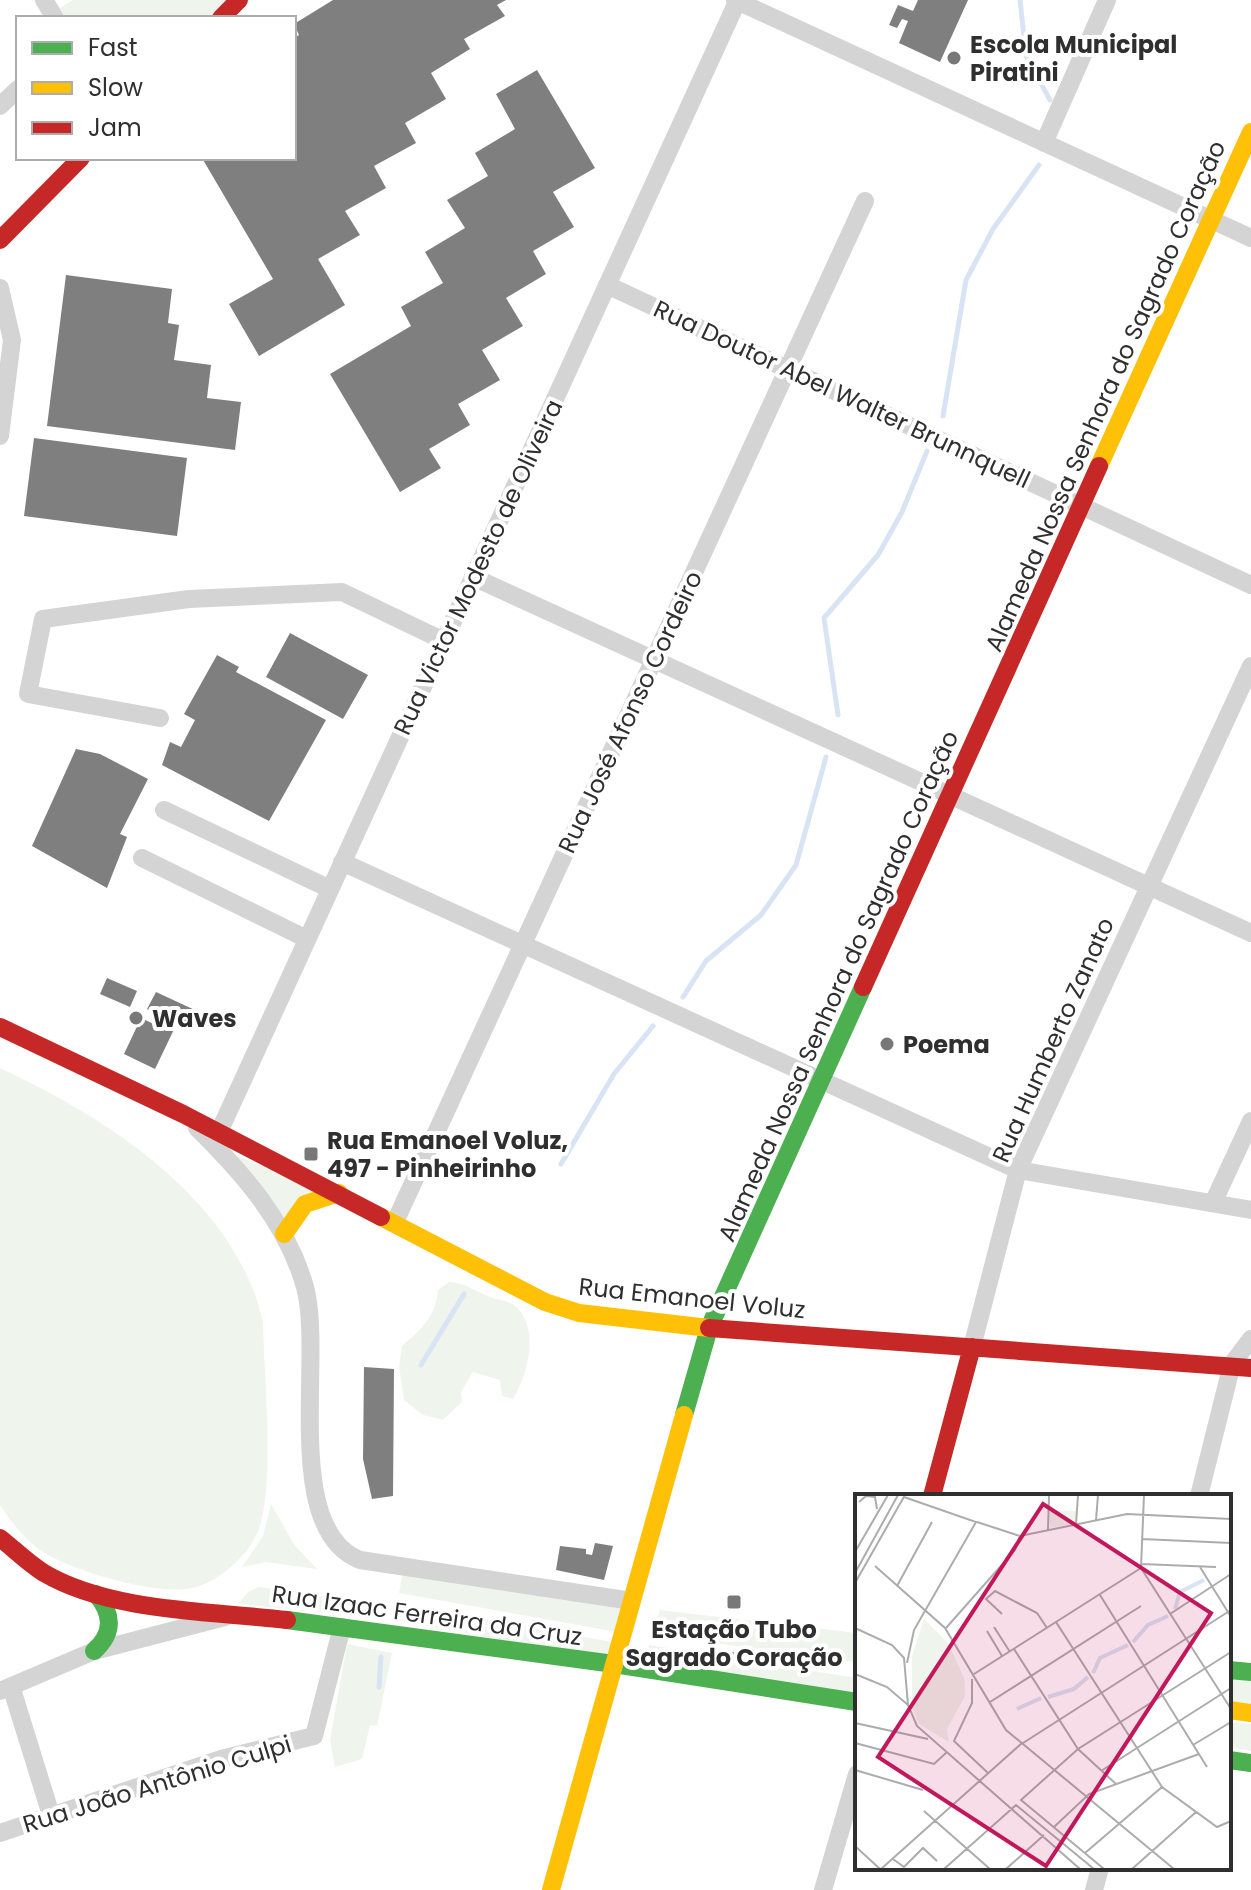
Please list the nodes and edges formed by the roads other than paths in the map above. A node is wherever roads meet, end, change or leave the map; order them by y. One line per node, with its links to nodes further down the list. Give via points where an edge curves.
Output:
1 (239, 0): 4 (main road)
2 (1107, 0): 8 (street)
3 (736, 1): 8 (street); 14 (street, Rua Victor Modesto de Oliveira)
4 (223, 16)
5 (16, 91): 6 (street)
6 (0, 106)
7 (1251, 132): 11 (main road, Alameda Nossa Senhora do Sagrado Coração)
8 (1044, 143): 11 (street)
9 (79, 160): 13 (main road)
10 (865, 201): 16 (street, Rua José Afonso Cordeiro)
11 (1211, 220): 12 (street); 18 (main road, Alameda Nossa Senhora do Sagrado Coração)
12 (1251, 238)
13 (0, 240)
14 (607, 285): 16 (street, Rua Doutor Abel Walter Brunnquell); 19 (street, Rua Victor Modesto de Oliveira)
15 (0, 288): 17 (street, via 12,340)
16 (787, 369): 18 (street, Rua Doutor Abel Walter Brunnquell); 22 (street, Rua José Afonso Cordeiro)
17 (0, 436)
18 (1082, 506): 20 (street, Rua Doutor Abel Walter Brunnquell); 25 (main road, Alameda Nossa Senhora do Sagrado Coração)
19 (473, 577): 21 (street, Rua Victor Modesto de Oliveira); 22 (street)
20 (1251, 585)
21 (444, 641): 24 (street, via 342,592 189,599 43,619 28,694); 28 (street, Rua Victor Modesto de Oliveira)
22 (654, 660): 25 (street); 33 (street, Rua José Afonso Cordeiro)
23 (1251, 666): 29 (street, Rua Humberto Zanato)
24 (160, 718)
25 (950, 796): 29 (street); 35 (main road, Alameda Nossa Senhora do Sagrado Coração)
26 (164, 810): 30 (street)
27 (142, 858): 32 (street)
28 (342, 862): 30 (street, Rua Victor Modesto de Oliveira); 33 (street)
29 (1149, 886): 31 (street); 39 (street, Rua Humberto Zanato)
30 (330, 889): 32 (street, Rua Victor Modesto de Oliveira)
31 (1251, 933)
32 (307, 939): 38 (street, Rua Victor Modesto de Oliveira)
33 (523, 944): 35 (street); 43 (street, Rua José Afonso Cordeiro)
34 (0, 1027): 36 (main road, Rua Emanoel Voluz)
35 (821, 1080): 39 (street); 45 (main road, Alameda Nossa Senhora do Sagrado Coração)
36 (183, 1114): 38 (main road, Rua Emanoel Voluz); 44 (street, via 254,1189)
37 (1251, 1121): 41 (street)
38 (219, 1132): 40 (main road, Rua Emanoel Voluz)
39 (1018, 1170): 41 (street); 47 (street, Rua Humberto Zanato)
40 (339, 1193): 43 (main road, Rua Emanoel Voluz); 44 (main road, via 304,1203)
41 (1213, 1203): 42 (street)
42 (1251, 1210)
43 (395, 1222): 45 (main road, Rua Emanoel Voluz, via 545,1302 579,1313)
44 (284, 1234): 54 (street, via 305,1287 311,1322 312,1484 320,1512 342,1551 360,1560)
45 (709, 1328): 47 (main road, Rua Emanoel Voluz); 54 (main road, Alameda Nossa Senhora do Sagrado Coração)
46 (1251, 1339): 48 (street)
47 (972, 1347): 48 (main road, Rua Emanoel Voluz); 50 (main road, Rua Humberto Zanato)
48 (1232, 1364): 49 (main road, Rua Emanoel Voluz); 51 (street)
49 (1251, 1368)
50 (933, 1494)
51 (1200, 1494)
52 (0, 1538): 53 (main road, via 43,1572)
53 (96, 1594): 55 (main road); 57 (main road, via 107,1607 110,1628)
54 (632, 1601): 58 (main road, Alameda Nossa Senhora do Sagrado Coração)
55 (234, 1615): 56 (main road, Rua Izaac Ferreira da Cruz); 57 (street, Rua Izaac Ferreira da Cruz)
56 (342, 1627): 58 (main road, Rua Izaac Ferreira da Cruz); 68 (street, Rua João Antônio Culpi, via 314,1736 221,1759)
57 (94, 1651): 61 (street, Rua Izaac Ferreira da Cruz)
58 (614, 1664): 62 (main road, Rua Izaac Ferreira da Cruz); 71 (main road, Alameda Nossa Senhora do Sagrado Coração)
59 (1231, 1670): 60 (main road)
60 (1251, 1672)
61 (6, 1688): 68 (street)
62 (855, 1702)
63 (1231, 1710): 64 (main road)
64 (1251, 1713)
65 (1231, 1760): 66 (main road)
66 (1251, 1763)
67 (855, 1781): 72 (street)
68 (51, 1815): 69 (street, Rua João Antônio Culpi)
69 (0, 1833)
70 (1099, 1870): 73 (street)
71 (551, 1890)
72 (823, 1890)
73 (1094, 1890)

